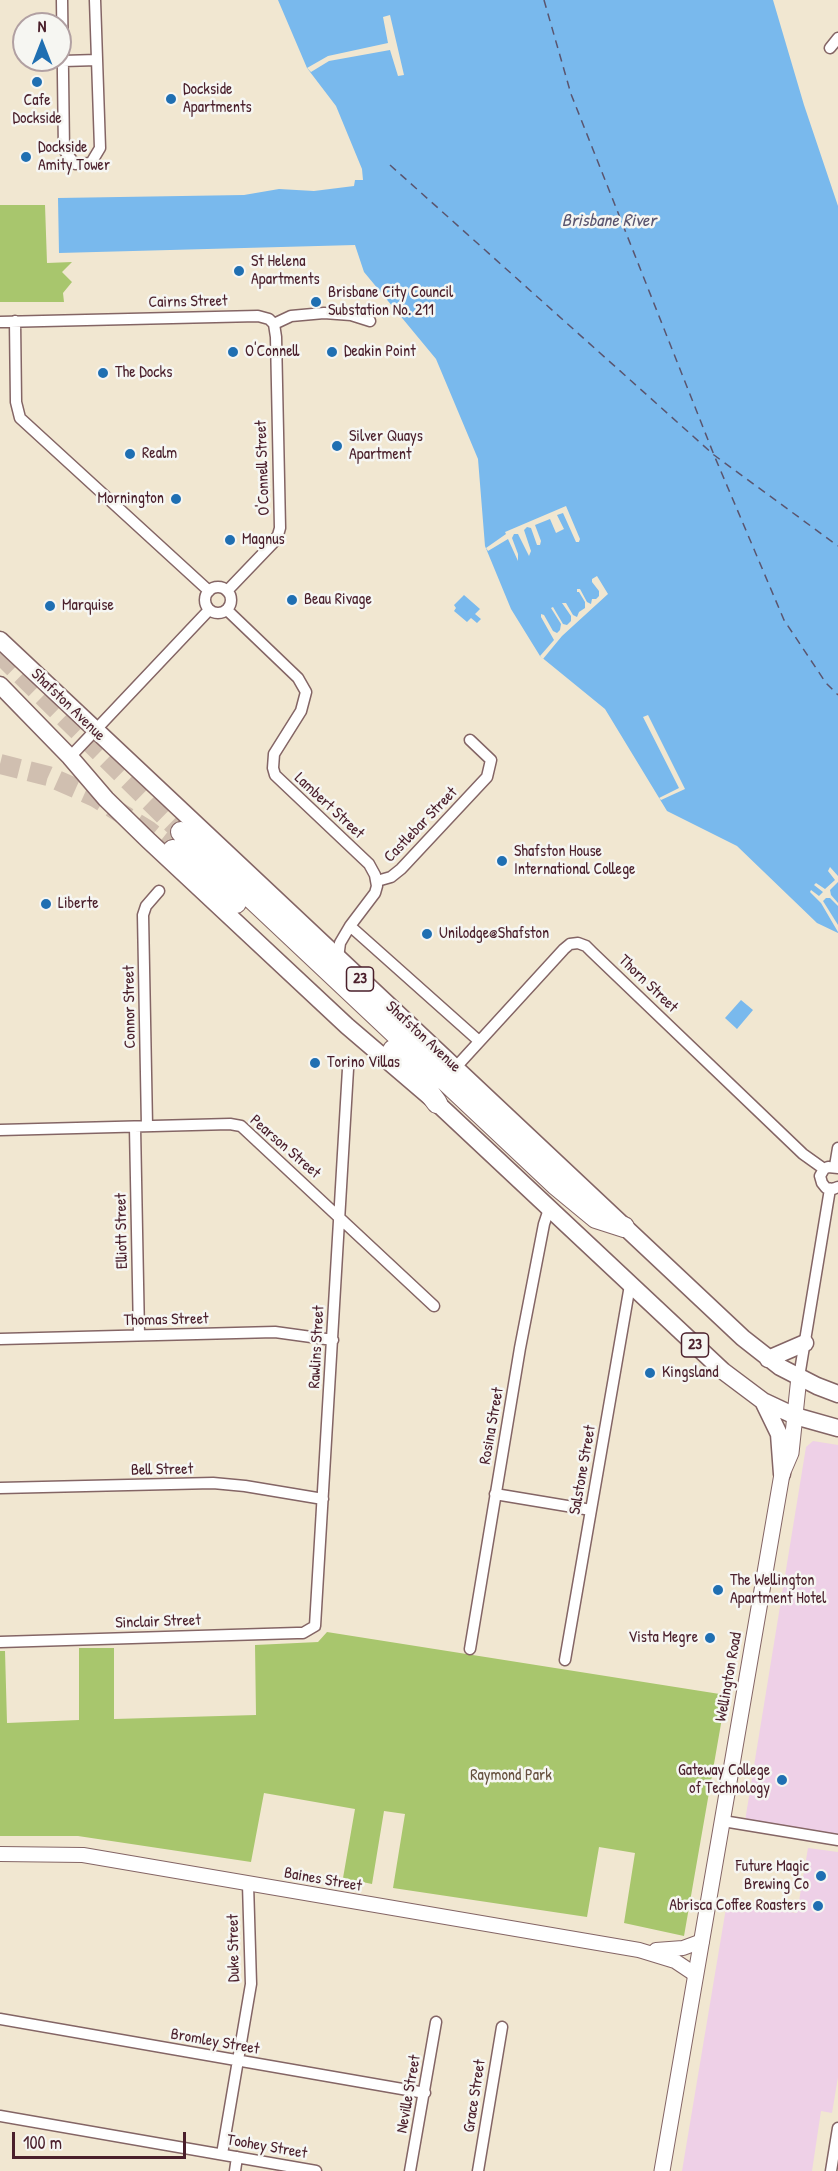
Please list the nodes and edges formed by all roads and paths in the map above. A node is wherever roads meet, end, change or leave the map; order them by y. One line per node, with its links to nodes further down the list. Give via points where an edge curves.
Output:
1 (95, 0): 4 (street)
2 (838, 38): 3 (street)
3 (830, 48)
4 (97, 60): 5 (street); 6 (street, via 100,148 91,163 75,164 64,150)
5 (72, 61)
6 (63, 72)
7 (15, 321): 9 (street, Cairns Street); 10 (street, Cairns Street, via 258,316); 11 (street, via 16,402 20,418)
8 (370, 321): 10 (street, via 324,313 299,314)
9 (0, 322)
10 (274, 324): 12 (street, O'Connell Street, via 280,528 273,543)
11 (209, 591): 12 (street); 13 (street, via 205,600)
12 (227, 591): 14 (street, via 231,601)
13 (209, 610): 14 (street); 17 (street)
14 (227, 610): 20 (street, Lambert Street, via 298,678 306,692 301,711 274,754 275,775 369,864)
15 (0, 640): 17 (main road, Shafston Avenue / 23)
16 (0, 684): 19 (main road, Shafston Avenue / 23)
17 (96, 731): 19 (street); 23 (main road, Shafston Avenue / 23)
18 (470, 740): 20 (street, Castlebar Street, via 491,760 487,777 401,869)
19 (70, 757): 27 (main road, Shafston Avenue / 23, via 106,799 171,862 347,1026)
20 (377, 881): 22 (street, Castlebar Street, via 374,896)
21 (159, 891): 28 (street, Connor Street, via 143,915)
22 (350, 926): 23 (street, Castlebar Street, via 340,943); 24 (street, Shafston Avenue)
23 (338, 958): 25 (main road, Shafston Avenue / 23)
24 (479, 1041): 25 (street, Thorn Street); 32 (street, Thorn Street, via 564,949 578,943 586,946 803,1154)
25 (456, 1067): 36 (main road, Shafston Avenue / 23)
26 (348, 1069): 35 (street, Rawlins Street)
27 (437, 1103): 34 (main road, Shafston Avenue / 23); 36 (highway, via 408,1064 217,885 177,841 556,1185 596,1218)
28 (147, 1126): 29 (street, Pearson Street); 35 (street, Pearson Street, via 241,1126)
29 (135, 1127): 30 (street, Pearson Street); 39 (street, Elliott Street)
30 (0, 1130)
31 (838, 1148): 32 (street)
32 (832, 1168): 33 (street, via 820,1180)
33 (834, 1188): 42 (street, Wellington Road)
34 (549, 1209): 37 (main road, Shafston Avenue / 23); 51 (street, Rosina Street)
35 (340, 1217): 38 (street, Pearson Street); 41 (street, Rawlins Street)
36 (624, 1227): 43 (main road, Shafston Avenue / 23)
37 (630, 1285): 46 (main road, Shafston Avenue / 23, via 723,1371); 53 (street, Salstone Street)
38 (434, 1305)
39 (139, 1335): 40 (street, Thomas Street); 41 (street, Thomas Street, via 275,1332)
40 (0, 1339)
41 (333, 1340): 52 (street, Rawlins Street)
42 (805, 1342): 43 (main road); 44 (street, Wellington Road)
43 (768, 1359): 44 (main road, Shafston Avenue / 23)
44 (799, 1377): 45 (main road, 23); 47 (main road, Wellington Road)
45 (838, 1394)
46 (763, 1401): 47 (main road, Shafston Avenue / 23); 49 (main road, via 778,1434)
47 (795, 1416): 48 (main road, 23); 49 (main road, Wellington Road, via 791,1453)
48 (838, 1428)
49 (782, 1474): 58 (main road, Wellington Road)
50 (0, 1488): 52 (street, Bell Street, via 213,1484)
51 (495, 1494): 53 (street); 56 (street, Rosina Street)
52 (323, 1499): 54 (street, Rawlins Street)
53 (591, 1510): 57 (street, Salstone Street)
54 (315, 1626): 55 (street, Sinclair Street, via 297,1634)
55 (0, 1642)
56 (470, 1649)
57 (566, 1660)
58 (723, 1821): 59 (street); 62 (main road, Wellington Road)
59 (838, 1840)
60 (0, 1854): 61 (street, Baines Street, via 83,1855)
61 (248, 1884): 63 (street, Baines Street); 68 (street, Duke Street, via 252,1971)
62 (702, 1941): 63 (street, Baines Street, via 678,1949); 64 (main road, Wellington Road)
63 (639, 1950): 64 (street, Baines Street, via 675,1961)
64 (696, 1975): 78 (main road, Wellington Road)
65 (0, 2019): 68 (street, Bromley Street)
66 (436, 2022): 69 (street, Neville Street)
67 (502, 2026): 77 (street, Grace Street)
68 (238, 2061): 69 (street, Bromley Street); 72 (street, Duke Street)
69 (425, 2093): 76 (street, Neville Street)
70 (0, 2116): 72 (street, Toohey Street)
71 (838, 2128): 79 (street)
72 (222, 2154): 73 (street, Toohey Street)
73 (237, 2157): 74 (street); 75 (street, Toohey Street)
74 (235, 2171)
75 (316, 2171)
76 (411, 2171)
77 (478, 2171)
78 (662, 2171)
79 (831, 2171)

